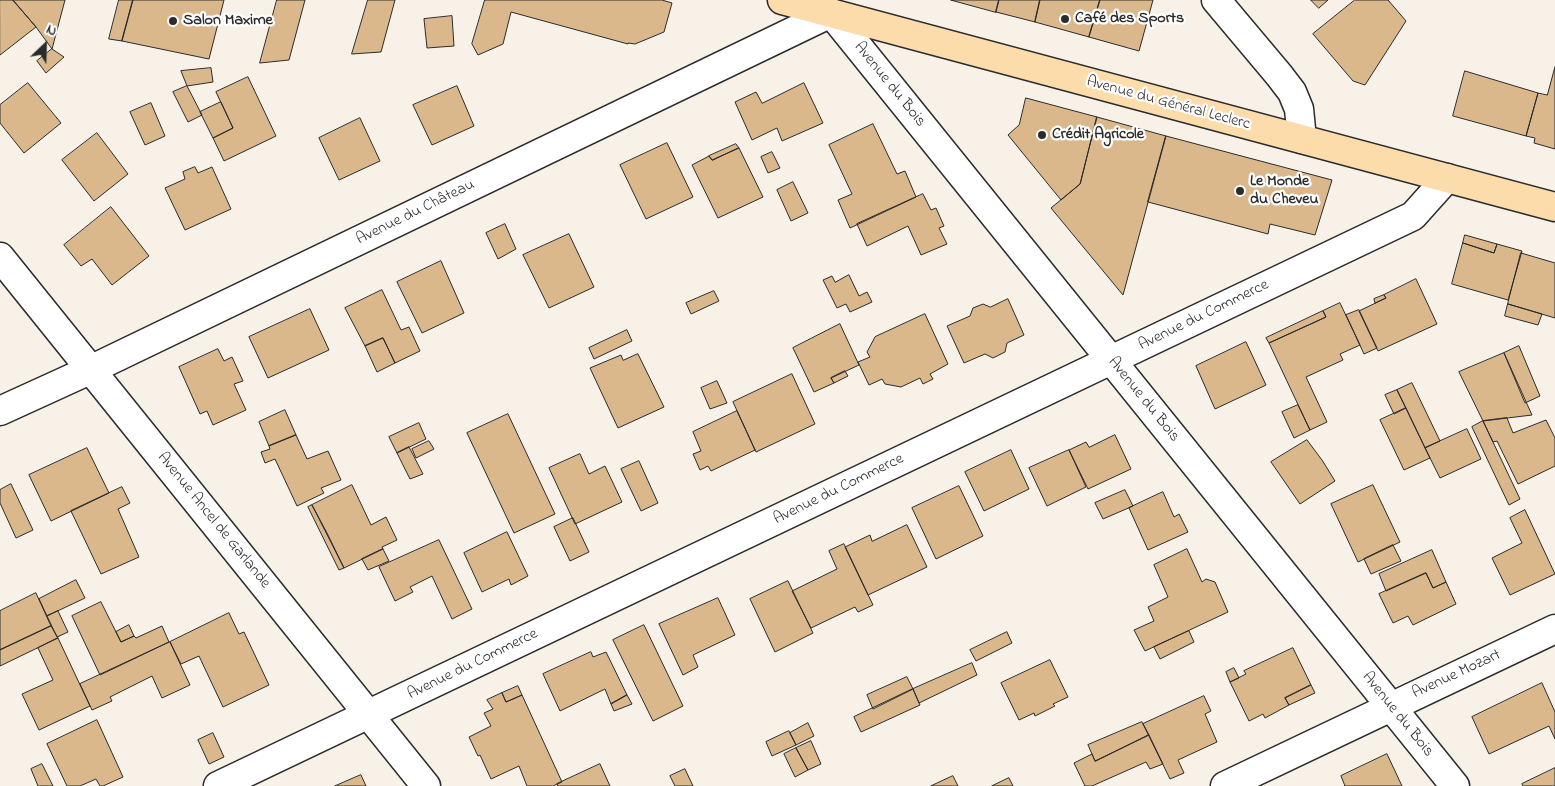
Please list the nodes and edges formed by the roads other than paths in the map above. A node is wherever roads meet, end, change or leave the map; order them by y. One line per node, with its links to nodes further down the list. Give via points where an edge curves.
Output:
1 (782, 0): 3 (main road, Avenue du Général Leclerc)
2 (1216, 0): 4 (street, via 1292,92 1299,109)
3 (830, 13): 4 (main road, Avenue du Général Leclerc); 8 (street, Avenue du Bois); 9 (street, Avenue du Château)
4 (1302, 139): 5 (main road, Avenue du Général Leclerc)
5 (1447, 178): 6 (main road, Avenue du Général Leclerc); 8 (street, Avenue du Commerce, via 1413,216)
6 (1555, 207)
7 (0, 257): 9 (street, Avenue Ancel de Garlande)
8 (1111, 360): 12 (street, Avenue du Bois); 13 (street, Avenue du Commerce)
9 (92, 369): 10 (street, Avenue du Château); 13 (street, Avenue Ancel de Garlande)
10 (0, 412)
11 (1555, 630): 12 (street, Avenue Mozart)
12 (1391, 707): 16 (street, Avenue Mozart); 17 (street, Avenue du Bois)
13 (368, 715): 14 (street, Avenue du Commerce); 15 (street, Avenue Ancel de Garlande)
14 (218, 786)
15 (426, 786)
16 (1224, 786)
17 (1455, 786)

